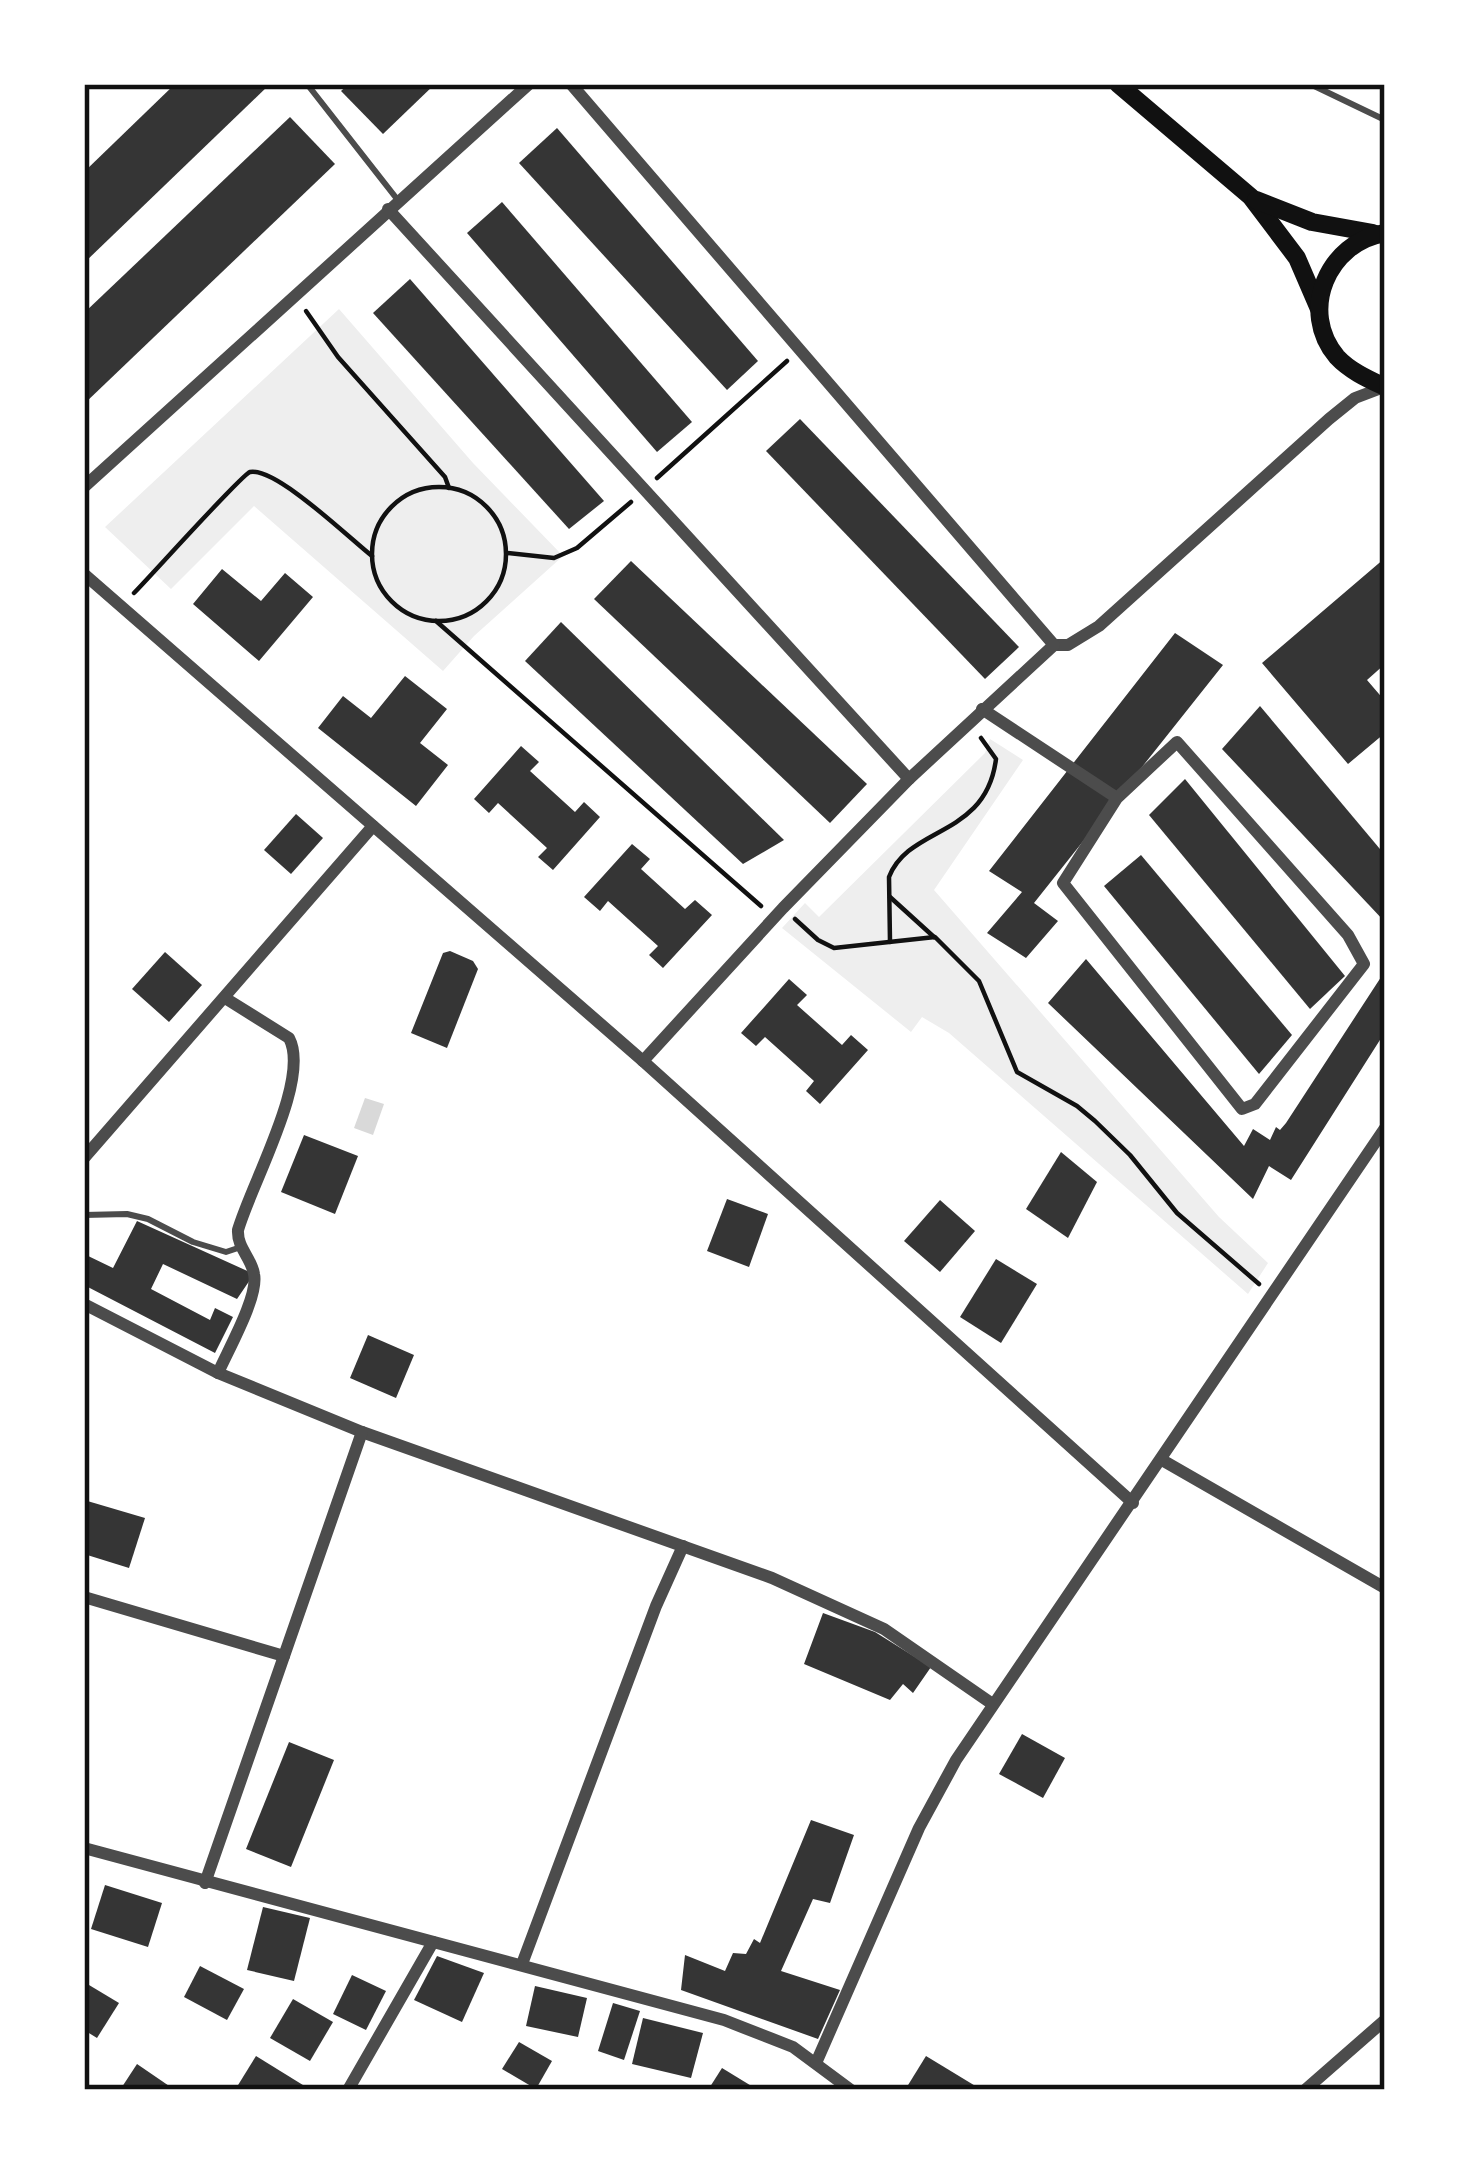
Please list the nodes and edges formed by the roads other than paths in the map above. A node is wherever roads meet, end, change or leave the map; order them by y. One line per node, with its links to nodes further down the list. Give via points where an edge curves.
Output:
1 (307, 84): 8 (lane)
2 (530, 84): 8 (street)
3 (571, 84): 14 (street)
4 (1118, 84): 7 (main road)
5 (1310, 84): 6 (lane)
6 (1385, 120)
7 (1251, 197): 9 (main road, via 1312,222); 10 (main road, via 1297,258)
8 (393, 204): 12 (street); 16 (street)
9 (1382, 233): 10 (main road, via 1336,260)
10 (1319, 309): 11 (main road, via 1340,360)
11 (1384, 387): 14 (street, via 1329,419 1099,626)
12 (84, 488)
13 (84, 574): 18 (street)
14 (1054, 644): 15 (street)
15 (982, 709): 16 (street); 17 (street)
16 (909, 779): 20 (street)
17 (1118, 798): 17 (street, via 1063,883 1242,1108 1255,1104 1364,964 1348,935 1177,742)
18 (373, 826): 19 (street); 20 (street)
19 (225, 998): 22 (street); 24 (street, via 269,1022 295,1049 289,1093 238,1229)
20 (643, 1061): 29 (street)
21 (1385, 1128): 28 (street)
22 (84, 1158)
23 (84, 1215): 24 (lane, via 127,1214 226,1252)
24 (241, 1247): 26 (street, via 255,1288)
25 (84, 1304): 26 (street)
26 (218, 1373): 27 (street)
27 (362, 1432): 30 (street); 33 (street)
28 (1162, 1460): 29 (street); 31 (street)
29 (1133, 1503): 34 (street)
30 (683, 1546): 34 (street, via 884,1628); 38 (street)
31 (1385, 1588)
32 (84, 1597): 33 (street)
33 (284, 1656): 36 (street)
34 (992, 1703): 40 (street, via 919,1828)
35 (84, 1848): 36 (street)
36 (205, 1883): 37 (street)
37 (433, 1942): 38 (street); 41 (street)
38 (522, 1964): 40 (street, via 753,2030)
39 (1385, 2020): 43 (street)
40 (816, 2063): 42 (street)
41 (348, 2090)
42 (851, 2090)
43 (1305, 2090)

